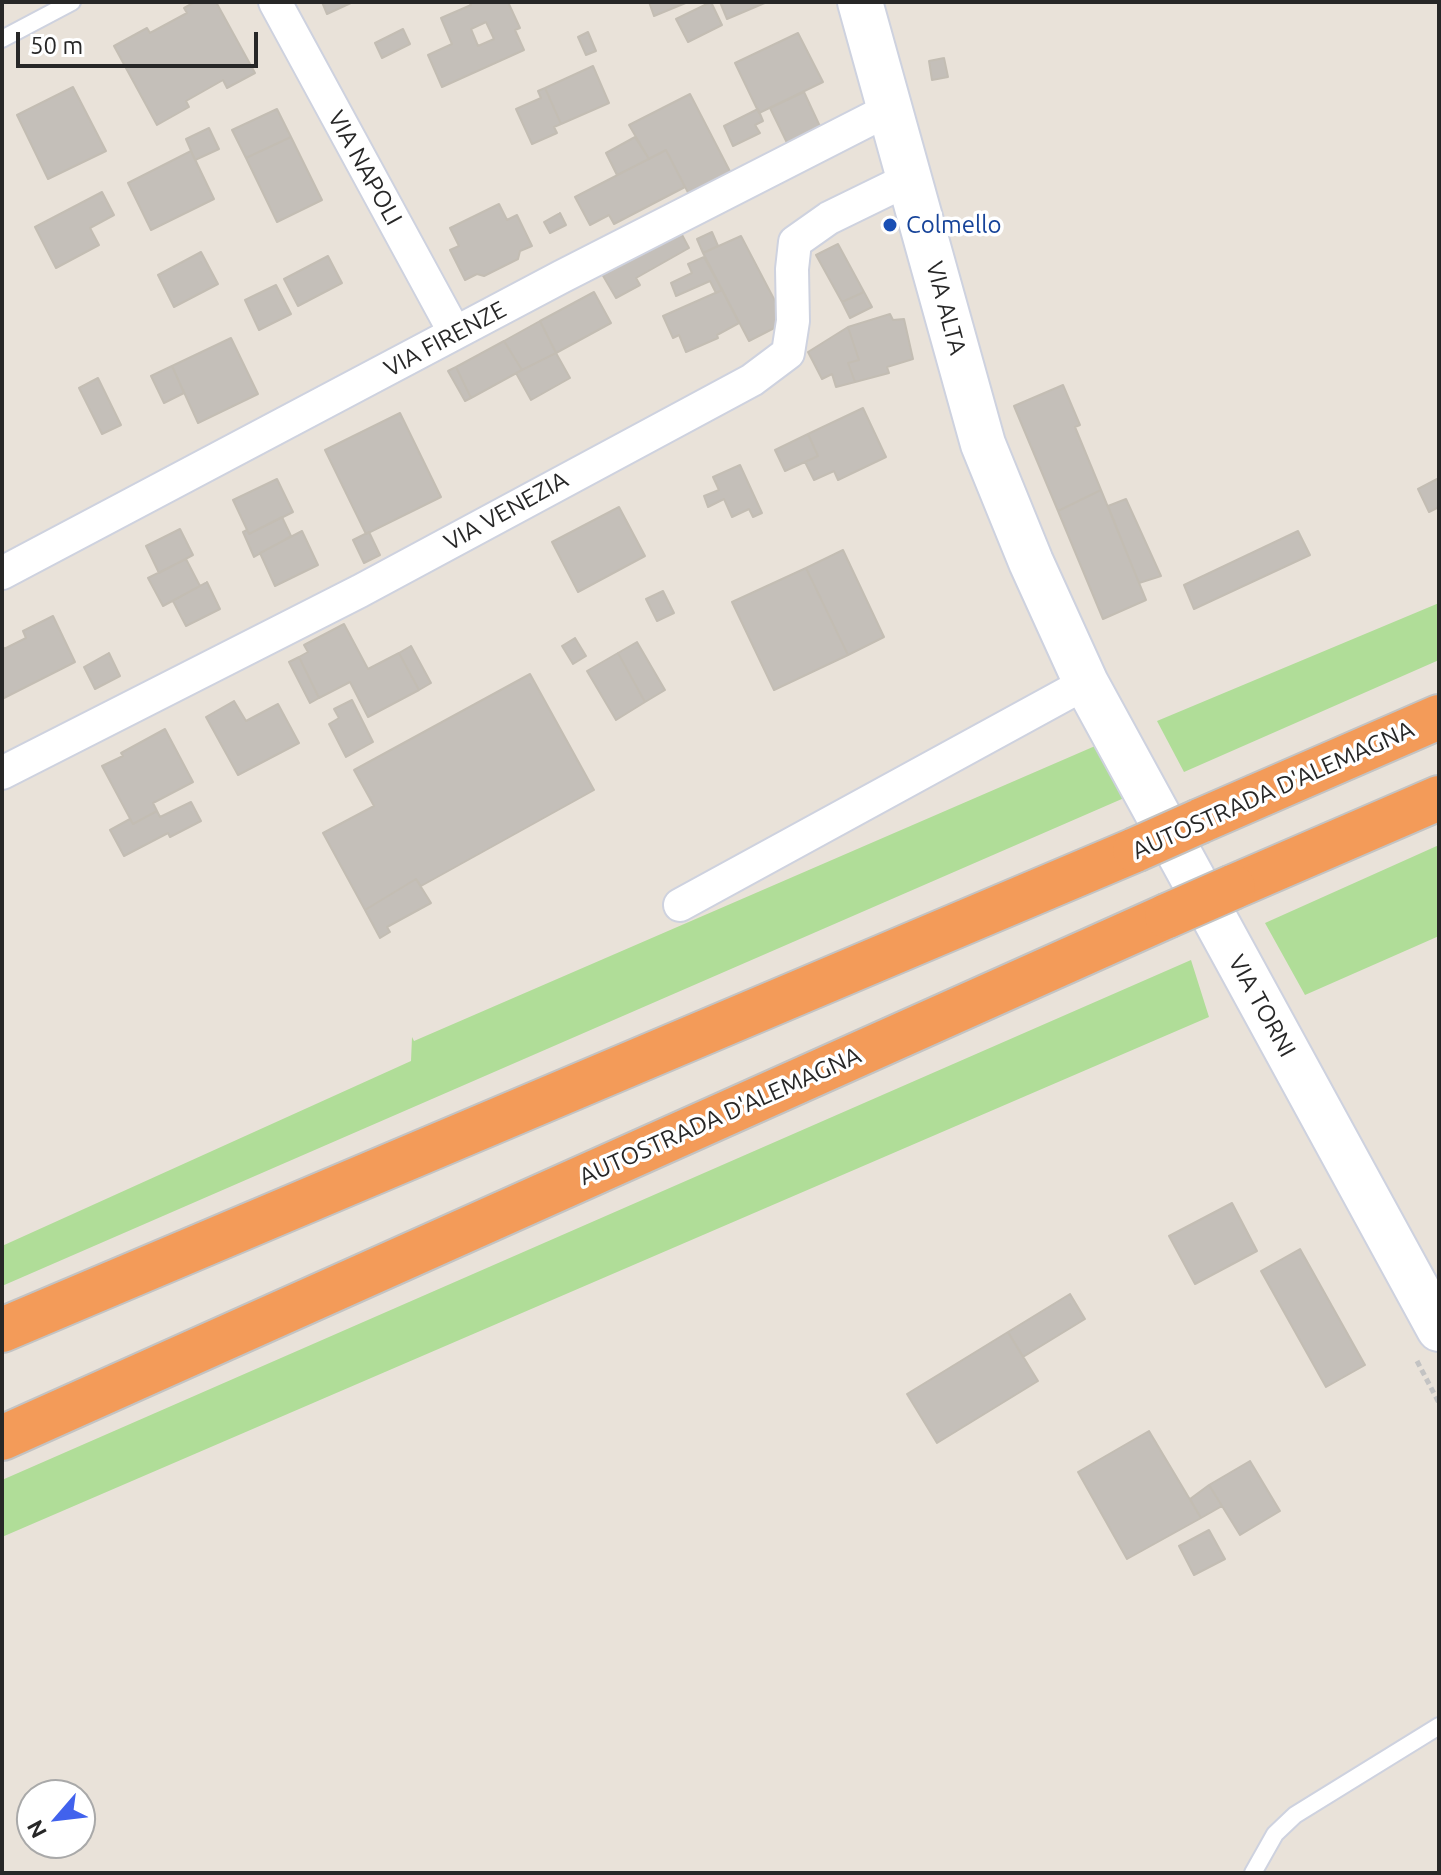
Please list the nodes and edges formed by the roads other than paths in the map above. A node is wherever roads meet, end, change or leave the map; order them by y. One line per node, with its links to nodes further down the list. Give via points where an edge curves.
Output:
1 (72, 2): 4 (lane)
2 (275, 2): 7 (street, VIA NAPOLI)
3 (860, 2): 5 (main road, VIA ALTA)
4 (2, 39)
5 (890, 109): 6 (main road, VIA ALTA); 7 (street, VIA FIRENZE)
6 (911, 178): 8 (main road, VIA ALTA); 12 (street, VIA VENEZIA, via 829,218 795,242 788,353 752,380 360,591)
7 (455, 333): 9 (street, VIA FIRENZE)
8 (994, 474): 10 (main road, VIA TORNI)
9 (2, 573)
10 (1086, 683): 14 (street); 15 (main road, VIA TORNI)
11 (1439, 717): 16 (highway, AUTOSTRADA D'ALEMAGNA, bridge)
12 (2, 773)
13 (1439, 798): 17 (highway, AUTOSTRADA D'ALEMAGNA, bridge)
14 (680, 905)
15 (1439, 1329)
16 (2, 1330)
17 (2, 1438)
18 (1439, 1726): 19 (lane, via 1295,1815 1275,1834)
19 (1253, 1873)

